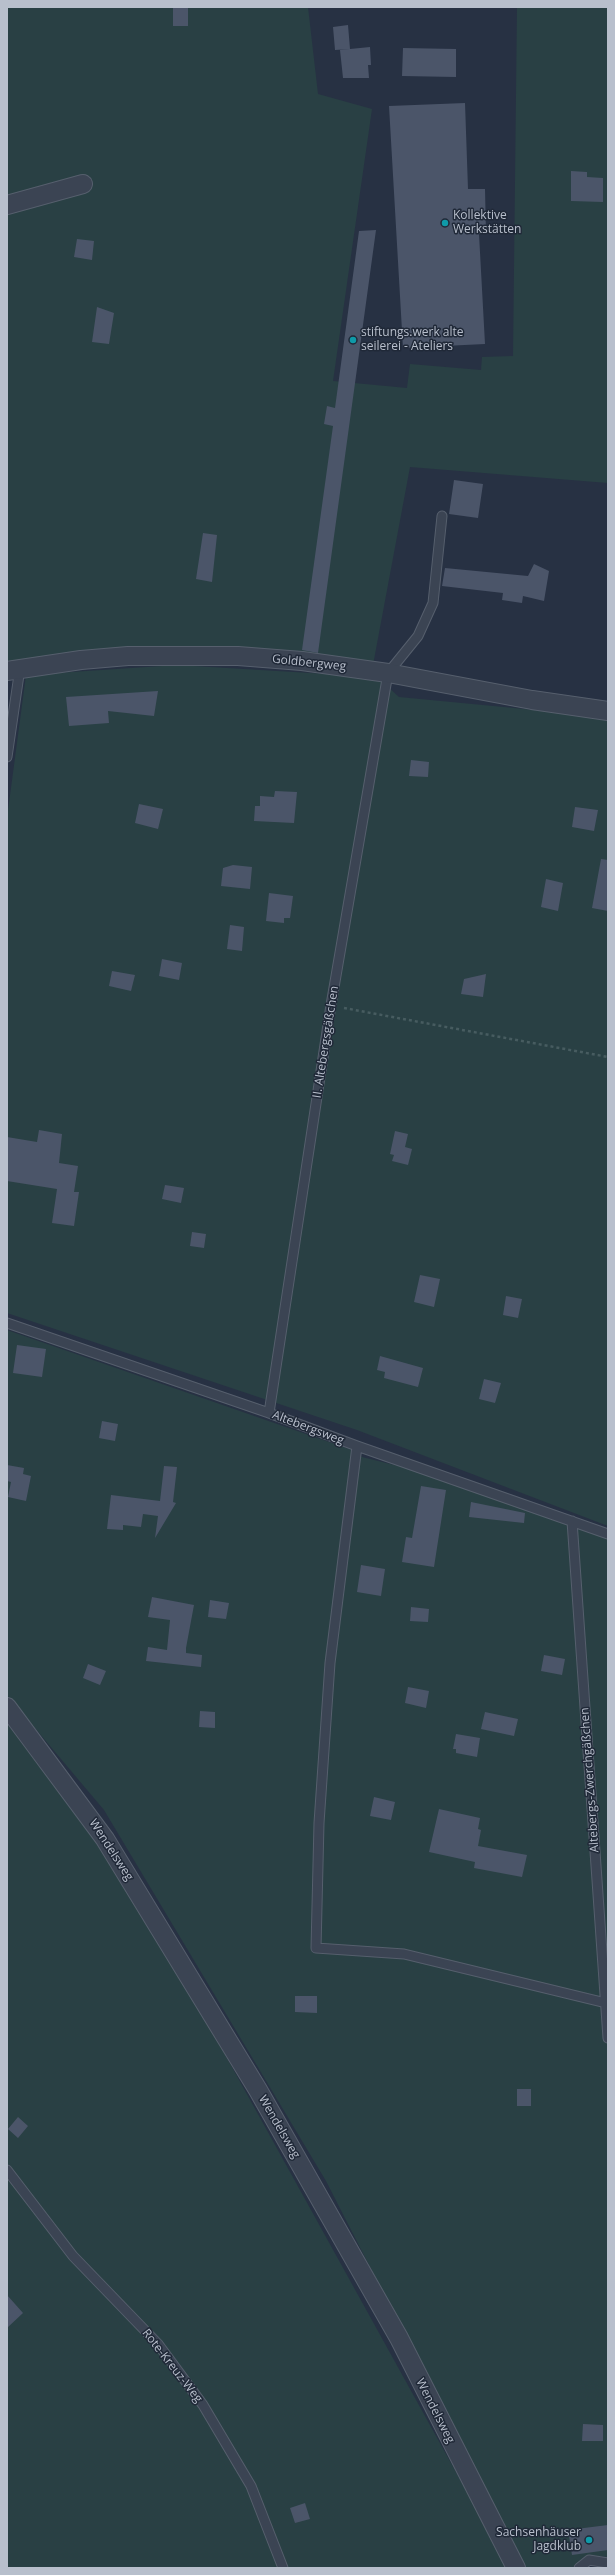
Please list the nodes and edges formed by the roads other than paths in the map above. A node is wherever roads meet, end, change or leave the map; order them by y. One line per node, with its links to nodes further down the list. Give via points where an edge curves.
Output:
1 (83, 184): 2 (street)
2 (7, 205)
3 (442, 516): 5 (lane, via 433,603 418,636)
4 (13, 670): 5 (street, Goldbergweg, via 81,660 172,655 286,660); 7 (lane)
5 (388, 673): 6 (street, Goldbergweg, via 532,700); 9 (lane, II. Altebergsgäßchen, via 332,1005)
6 (608, 711)
7 (7, 757)
8 (7, 1323): 9 (lane, Altebergsweg)
9 (269, 1413): 10 (lane, Altebergsweg)
10 (357, 1446): 11 (lane, Altebergsweg); 14 (lane, via 330,1663 319,1823 316,1948 404,1954)
11 (572, 1521): 12 (lane, Altebergsweg); 14 (lane, Altebergs-Zwerchgäßchen)
12 (608, 1534)
13 (7, 1707): 19 (street, Wendelsweg, via 105,1839 258,2090 398,2338)
14 (606, 2003): 15 (lane, Altebergs-Zwerchgäßchen)
15 (608, 2038)
16 (7, 2170): 18 (lane, Rote-Kreuz-Weg, via 73,2256 158,2344 203,2405 250,2486)
17 (608, 2563): 20 (lane, via 589,2560)
18 (283, 2568)
19 (516, 2568)
20 (579, 2568)

